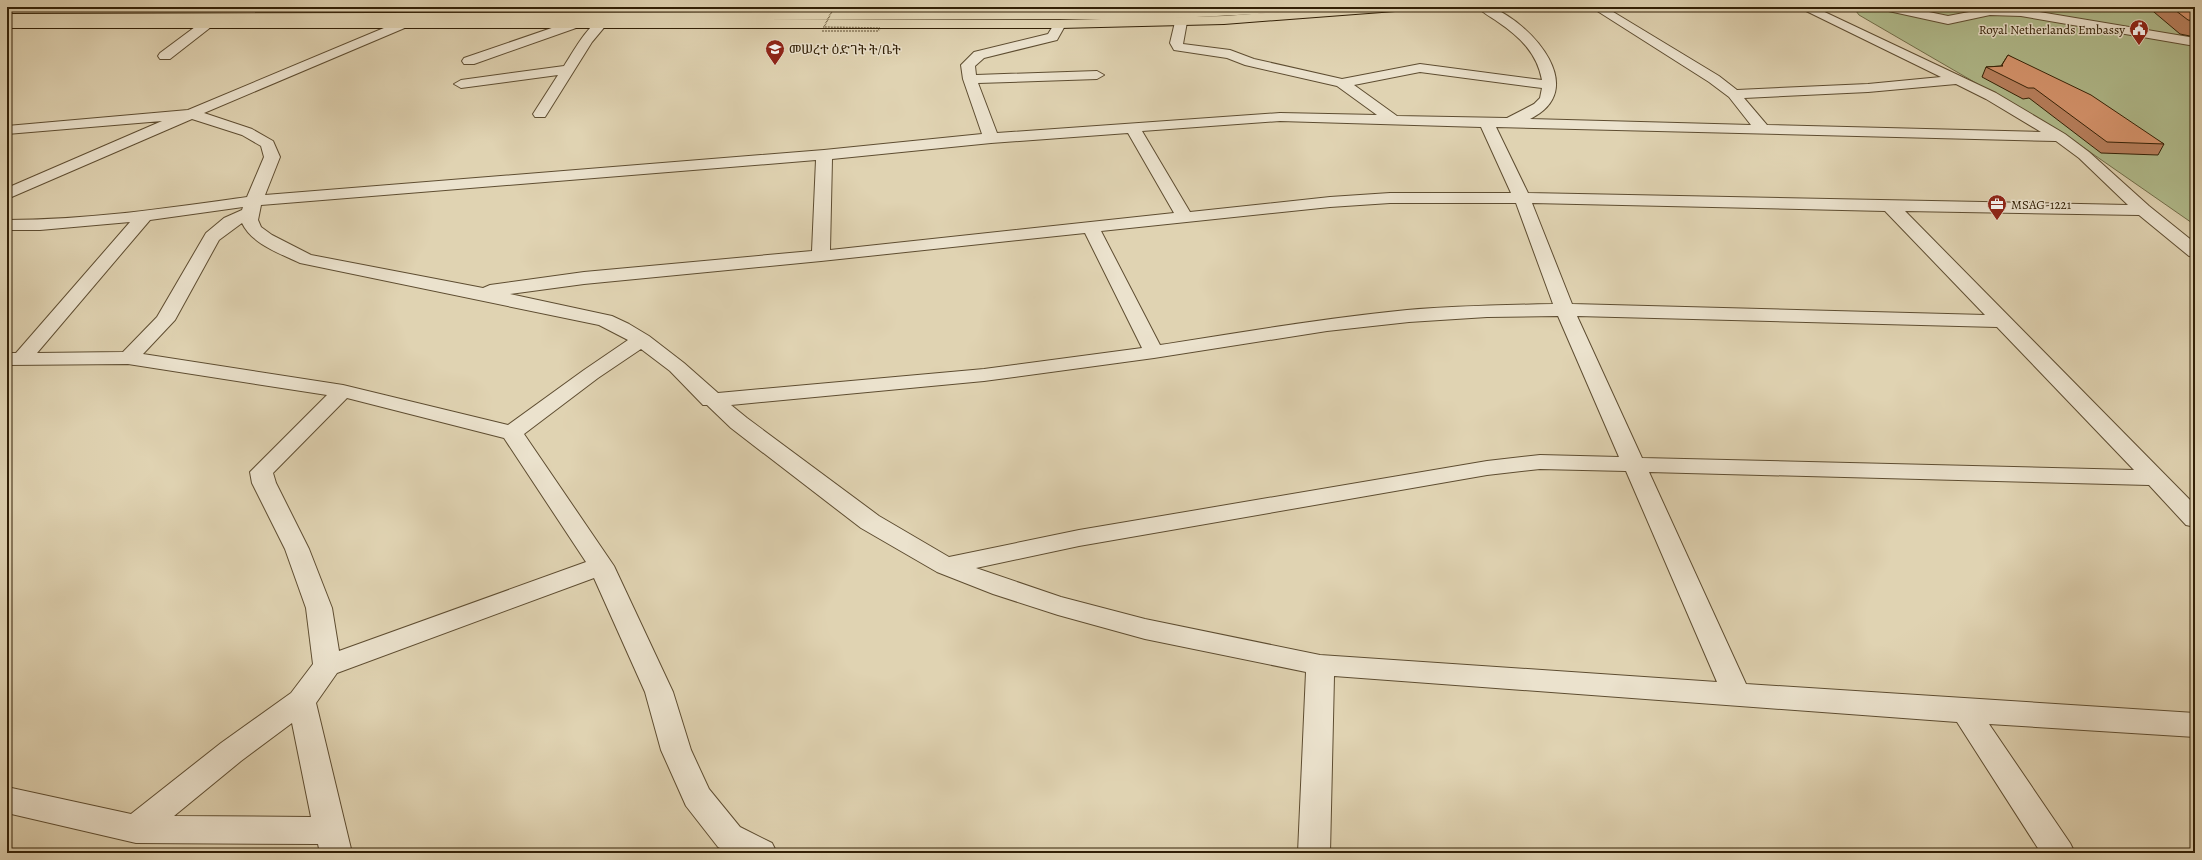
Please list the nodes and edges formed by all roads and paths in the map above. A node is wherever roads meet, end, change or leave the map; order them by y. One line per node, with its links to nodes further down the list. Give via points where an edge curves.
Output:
1 (834, 7): 18 (path, bridge, via 824,27 880,28 878,31)
2 (1198, 7): 9 (main road)
3 (1316, 7): 10 (main road, via 1148,15)
4 (1395, 7): 11 (main road)
5 (1484, 7): 28 (street, via 1535,45 1546,64)
6 (1597, 7): 29 (street, via 1693,64)
7 (1804, 7): 25 (street)
8 (1888, 7): 19 (street, via 1948,20 1959,20 1984,12 2024,14)
9 (7, 11)
10 (7, 18)
11 (1181, 22): 16 (main road); 26 (street, via 1176,43 1179,47 1224,53 1250,62)
12 (7, 24): 13 (main road)
13 (207, 24): 14 (main road); 20 (street)
14 (403, 24): 17 (main road); 30 (street)
15 (601, 24): 16 (main road); 17 (main road); 22 (street, via 587,40)
16 (1060, 24): 24 (street, via 1053,37 979,55 968,65)
17 (572, 25): 21 (street)
18 (822, 31)
19 (2195, 42)
20 (165, 56)
21 (469, 61)
22 (570, 68): 27 (street); 31 (street)
23 (1097, 75): 24 (street)
24 (970, 79): 39 (street)
25 (1960, 80): 29 (street); 38 (street)
26 (1342, 82): 28 (street, via 1420,68); 32 (street)
27 (461, 84)
28 (1550, 85): 34 (street, via 1546,99 1541,105)
29 (1734, 94): 36 (street)
30 (191, 114): 37 (street); 41 (street); 44 (street, via 247,132 268,144 272,157)
31 (540, 114)
32 (1392, 119): 33 (street); 35 (street, via 1280,117)
33 (1486, 122): 34 (street); 42 (street)
34 (1512, 122): 36 (street)
35 (1132, 127): 39 (street); 47 (street)
36 (1762, 129): 38 (street)
37 (7, 130)
38 (2060, 137): 45 (street, via 2084,155)
39 (991, 138): 40 (street)
40 (824, 155): 44 (street); 51 (street)
41 (7, 194)
42 (1522, 198): 43 (street); 47 (street, via 1390,198); 53 (street)
43 (1890, 206): 45 (street); 54 (street)
44 (250, 207): 46 (street); 52 (street, via 249,220 254,230 266,239 306,259); 58 (street, via 212,237 165,320)
45 (2142, 210): 50 (street)
46 (144, 216): 48 (street, via 40,225); 57 (street)
47 (1185, 218): 49 (street)
48 (7, 225)
49 (1090, 227): 51 (street); 56 (street)
50 (2195, 252)
51 (821, 256): 52 (street, via 584,278)
52 (479, 293): 55 (street, via 605,320)
53 (1565, 310): 54 (street); 56 (street, via 1409,316 1328,325); 62 (street)
54 (2001, 321): 63 (street)
55 (642, 340): 60 (street, via 677,367); 61 (street, via 591,374)
56 (1154, 352): 60 (street, via 984,375)
57 (14, 358): 58 (street)
58 (128, 358): 59 (street)
59 (343, 391): 61 (street); 68 (street, via 261,472 297,549 319,608)
60 (711, 400): 66 (street, via 870,522)
61 (512, 433): 65 (street)
62 (1633, 465): 63 (street); 66 (street, via 1540,462 1487,468 1079,538); 69 (street)
63 (2156, 478): 64 (street)
64 (2195, 518)
65 (602, 566): 68 (street); 76 (street, via 659,692 676,750 697,797 729,837)
66 (946, 566): 67 (street, via 1058,606 1145,629)
67 (1320, 665): 69 (street); 77 (street)
68 (327, 666): 70 (street)
69 (1737, 695): 71 (street)
70 (301, 701): 74 (street, via 231,752); 75 (street)
71 (1966, 711): 72 (street); 78 (street)
72 (2195, 725)
73 (7, 800): 74 (street)
74 (136, 829): 75 (street, via 242,831)
75 (333, 842)
76 (761, 853)
77 (1314, 853)
78 (2059, 853)

